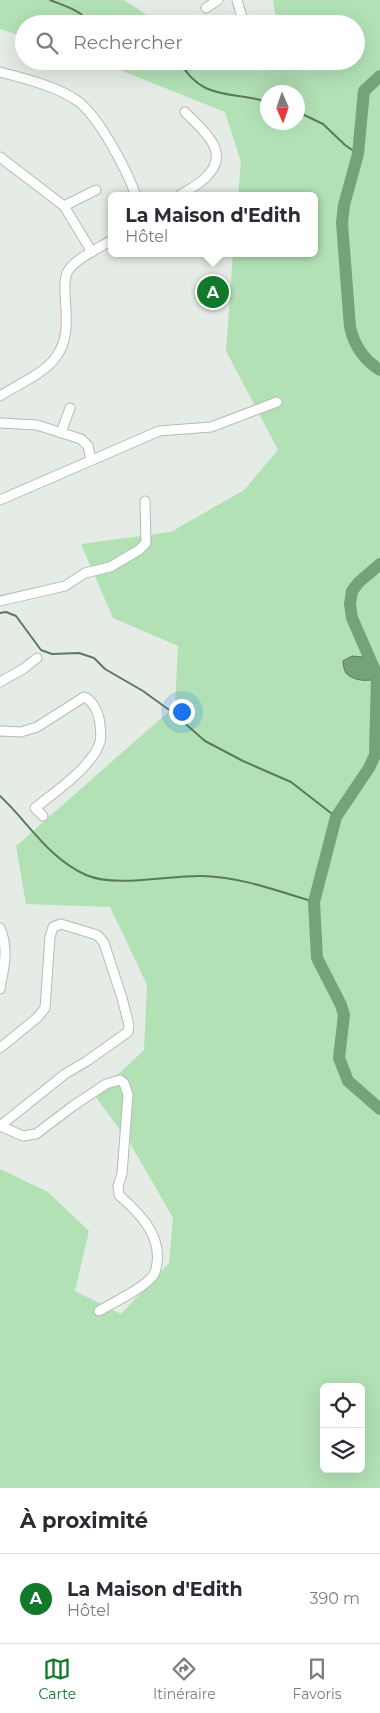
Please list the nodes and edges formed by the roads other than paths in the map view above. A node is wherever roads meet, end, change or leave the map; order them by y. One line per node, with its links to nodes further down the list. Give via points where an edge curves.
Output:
1 (218, 0): 3 (street)
2 (238, 0): 4 (street)
3 (206, 8)
4 (242, 15)
5 (0, 72): 9 (street, via 66,94 86,108 105,134)
6 (185, 112): 10 (street, via 209,137 216,148 216,156 207,176)
7 (0, 157): 11 (street)
8 (96, 190): 11 (street)
9 (135, 192)
10 (184, 192)
11 (64, 206): 13 (street)
12 (108, 242): 13 (street)
13 (92, 252): 14 (street, via 67,271 67,323 60,351 45,368)
14 (0, 396)
15 (277, 402): 19 (street, via 211,427 159,431)
16 (70, 408): 18 (street)
17 (0, 423): 18 (street, via 37,425)
18 (61, 433): 19 (street, via 85,442)
19 (90, 460): 20 (street)
20 (0, 500)
21 (145, 501): 22 (street, via 146,543 139,550 110,567 85,573 65,586)
22 (0, 601)
23 (37, 658): 24 (street)
24 (0, 682)
25 (0, 730): 26 (street, via 21,732 37,727 84,697 90,699 98,714 100,741 92,757 36,808)
26 (43, 816)
27 (0, 928): 28 (street, via 6,956)
28 (0, 989)
29 (0, 1048): 30 (street, via 45,1008 53,927 61,924 97,934 104,943 122,998 128,1032 64,1074)
30 (0, 1126): 31 (street, via 23,1136 36,1134 106,1084 120,1080 124,1083 128,1096 119,1195 134,1208 152,1233 158,1248 157,1260 155,1274 148,1281)
31 (99, 1311)

